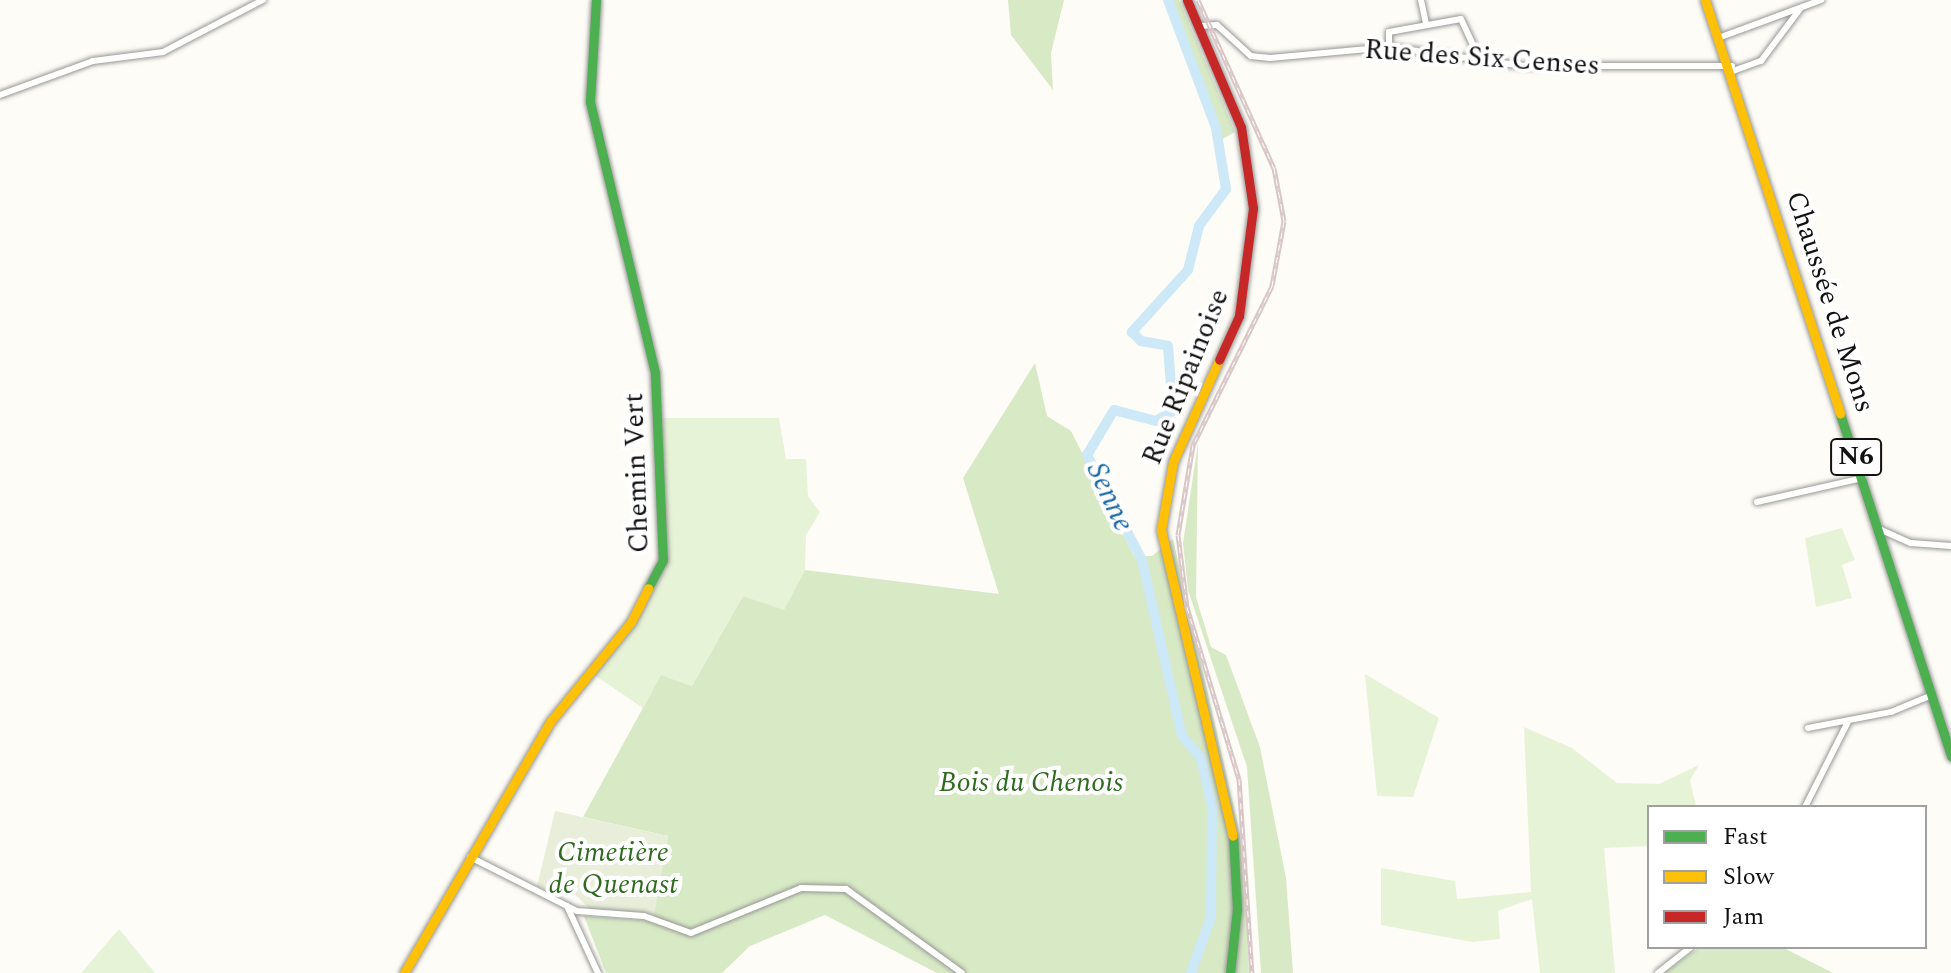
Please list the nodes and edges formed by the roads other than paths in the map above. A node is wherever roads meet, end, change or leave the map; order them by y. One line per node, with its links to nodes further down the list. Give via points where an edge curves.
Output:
1 (263, 0): 14 (street, via 163,52 93,61)
2 (596, 0): 24 (street, Chemin Vert, via 590,102 655,373 663,560 631,622 561,705)
3 (1187, 0): 9 (street, Rue Ripainoise)
4 (1421, 0): 8 (street)
5 (1705, 0): 10 (street, Chaussée de Mons / N6)
6 (1821, 0): 7 (street)
7 (1800, 9): 10 (street); 13 (street, via 1761,61)
8 (1426, 24): 11 (street, via 1389,32); 12 (street, via 1466,20)
9 (1199, 26): 11 (street, Rue des Six Censes, via 1217,25 1251,56); 30 (street, Rue Ripainoise, via 1241,127 1253,229 1236,326 1166,485 1163,549 1232,824 1237,909)
10 (1721, 37): 13 (street, Chaussée de Mons / N6)
11 (1389, 47): 12 (street, Rue des Six Censes)
12 (1481, 62): 13 (street, Rue des Six Censes)
13 (1732, 68): 15 (street, Chaussée de Mons / N6)
14 (0, 95)
15 (1863, 478): 16 (street); 17 (street, Chaussée de Mons / N6)
16 (1757, 502)
17 (1879, 529): 18 (street, via 1911,543); 19 (street, Chaussée de Mons / N6)
18 (1951, 546)
19 (1932, 695): 20 (street); 22 (street, Chaussée de Mons / N6)
20 (1848, 722): 21 (street); 23 (street)
21 (1808, 728)
22 (1951, 756)
23 (1806, 805)
24 (470, 857): 25 (street); 27 (street, Chemin Vert)
25 (567, 906): 28 (street); 29 (street, via 588,914 644,916 699,933 735,909 828,885 872,901 923,951)
26 (1688, 949): 31 (street)
27 (404, 973)
28 (598, 973)
29 (962, 973)
30 (1230, 973)
31 (1658, 973)

